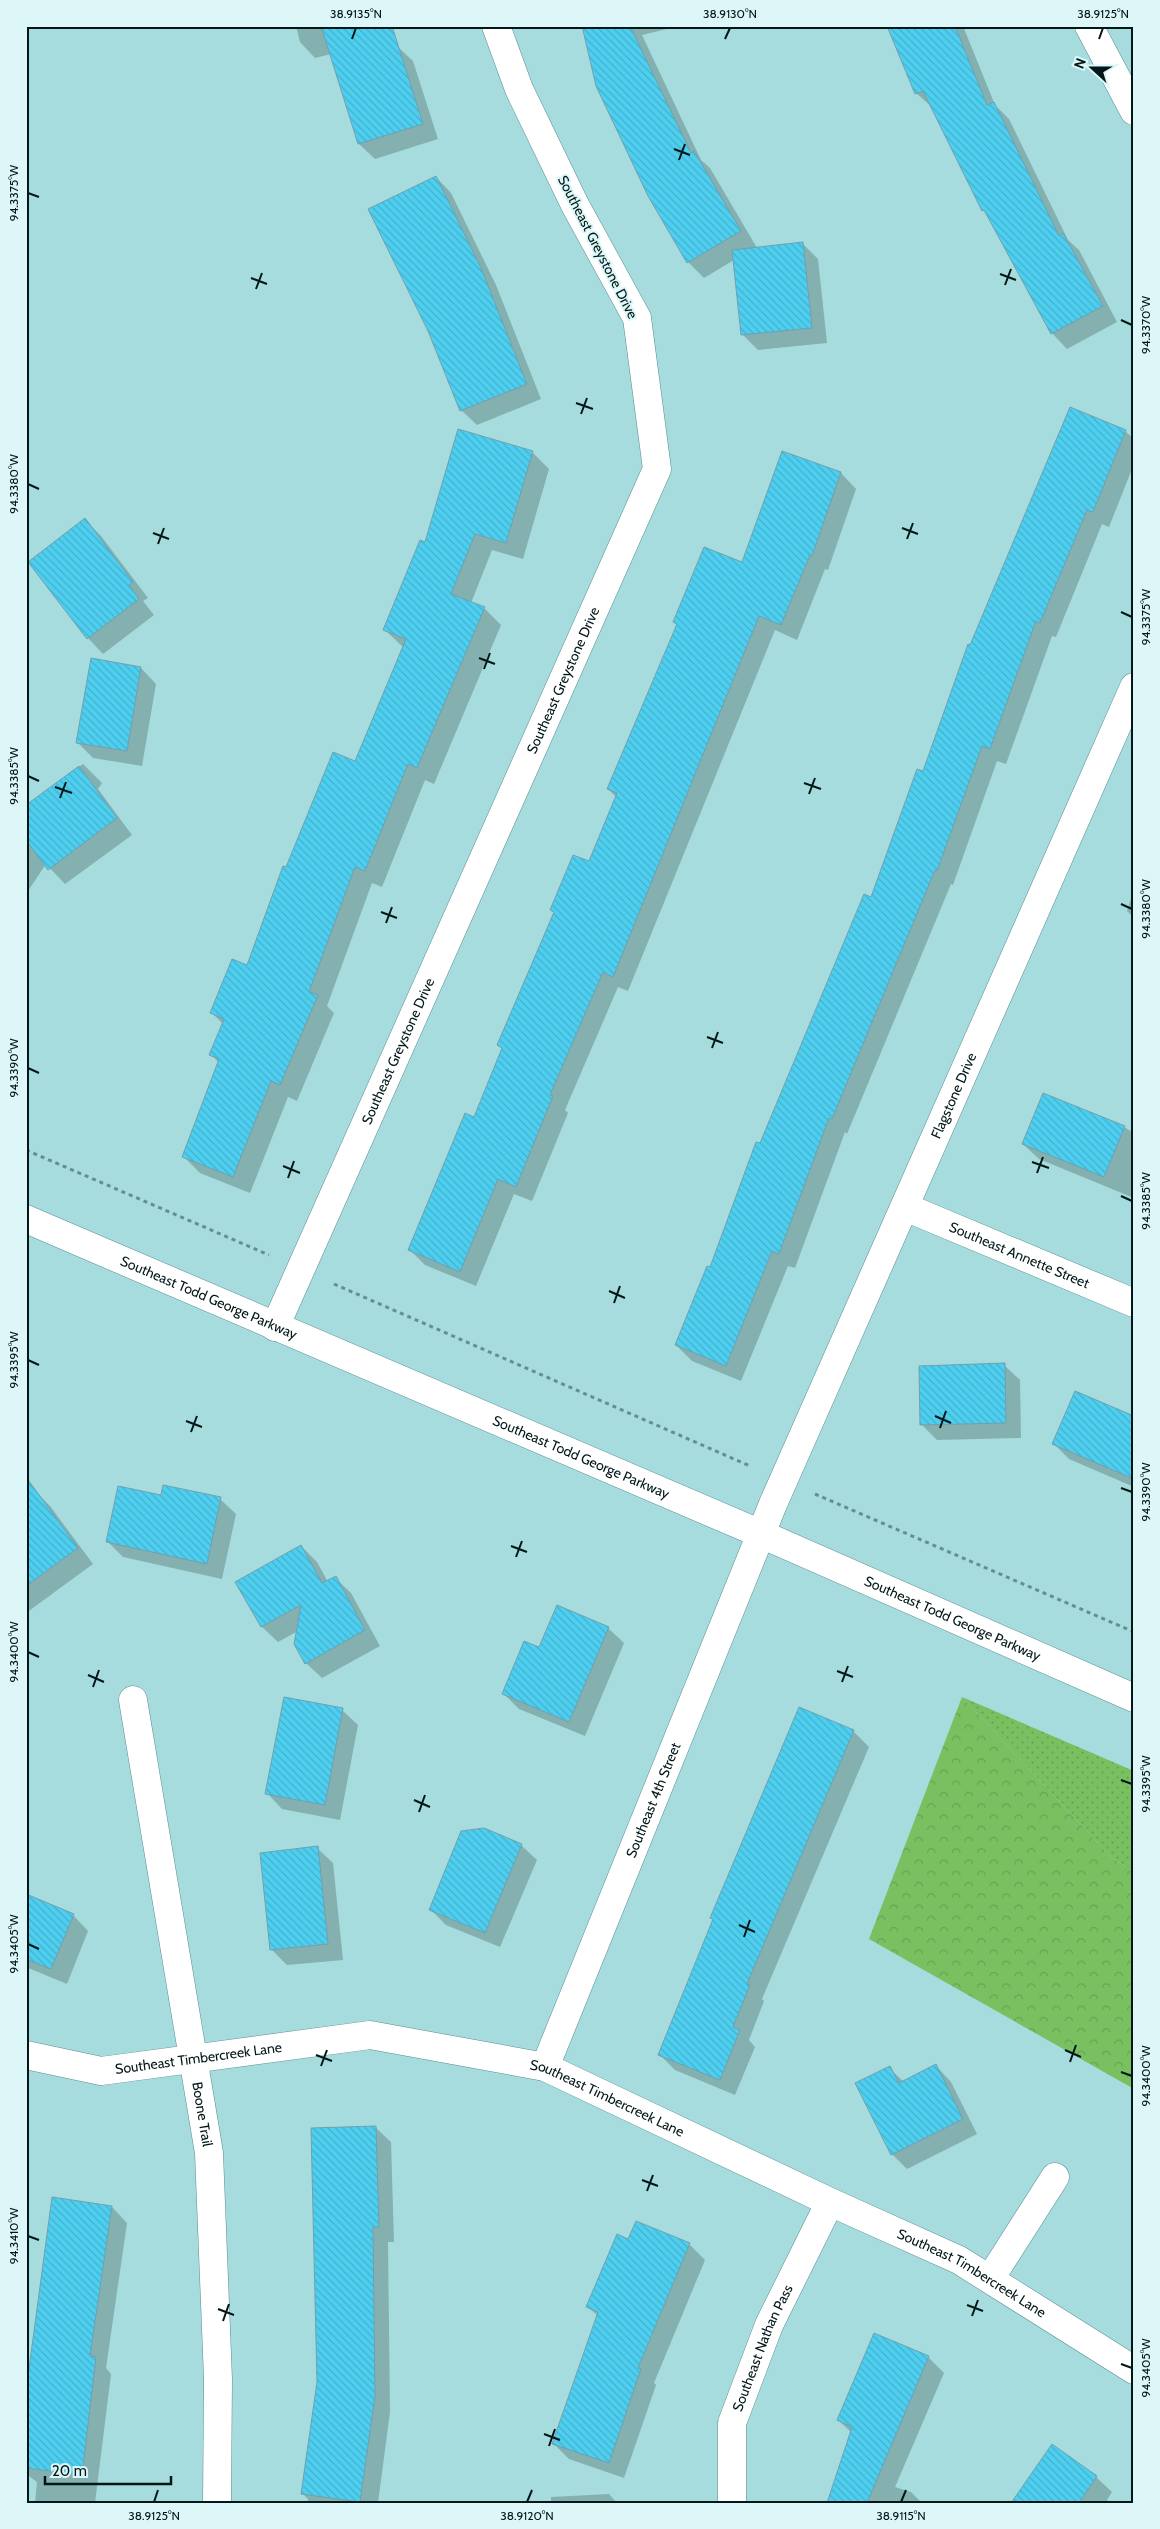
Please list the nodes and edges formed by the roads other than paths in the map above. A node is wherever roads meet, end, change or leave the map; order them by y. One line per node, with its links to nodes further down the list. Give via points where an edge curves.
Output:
1 (496, 26): 9 (street, Southeast Greystone Drive, via 519,89 575,205 637,318 658,469)
2 (1089, 26): 3 (street)
3 (1134, 111)
4 (1134, 687): 5 (street, Flagstone Drive)
5 (1126, 727): 6 (street, Flagstone Drive)
6 (905, 1207): 8 (street, Southeast Annette Street); 10 (street, Flagstone Drive)
7 (26, 1220): 9 (street, Southeast Todd George Parkway)
8 (1134, 1303)
9 (275, 1327): 11 (street, Southeast Todd George Parkway)
10 (773, 1504): 11 (street, Southeast 4th Street)
11 (761, 1534): 12 (street, Southeast Todd George Parkway); 16 (street, Southeast 4th Street)
12 (1134, 1698)
13 (133, 1700): 15 (street, Boone Trail)
14 (26, 2055): 15 (street, Southeast Timbercreek Lane, via 101,2071)
15 (192, 2060): 16 (street, Southeast Timbercreek Lane, via 370,2034); 21 (street, Boone Trail, via 209,2153 214,2235)
16 (546, 2067): 18 (street, Southeast Timbercreek Lane)
17 (1055, 2178): 19 (street)
18 (830, 2202): 19 (street, Southeast Timbercreek Lane, via 959,2260); 22 (street, Southeast Nathan Pass, via 769,2325 732,2423)
19 (990, 2279): 20 (street, Southeast Timbercreek Lane)
20 (1134, 2370)
21 (217, 2503)
22 (732, 2503)

